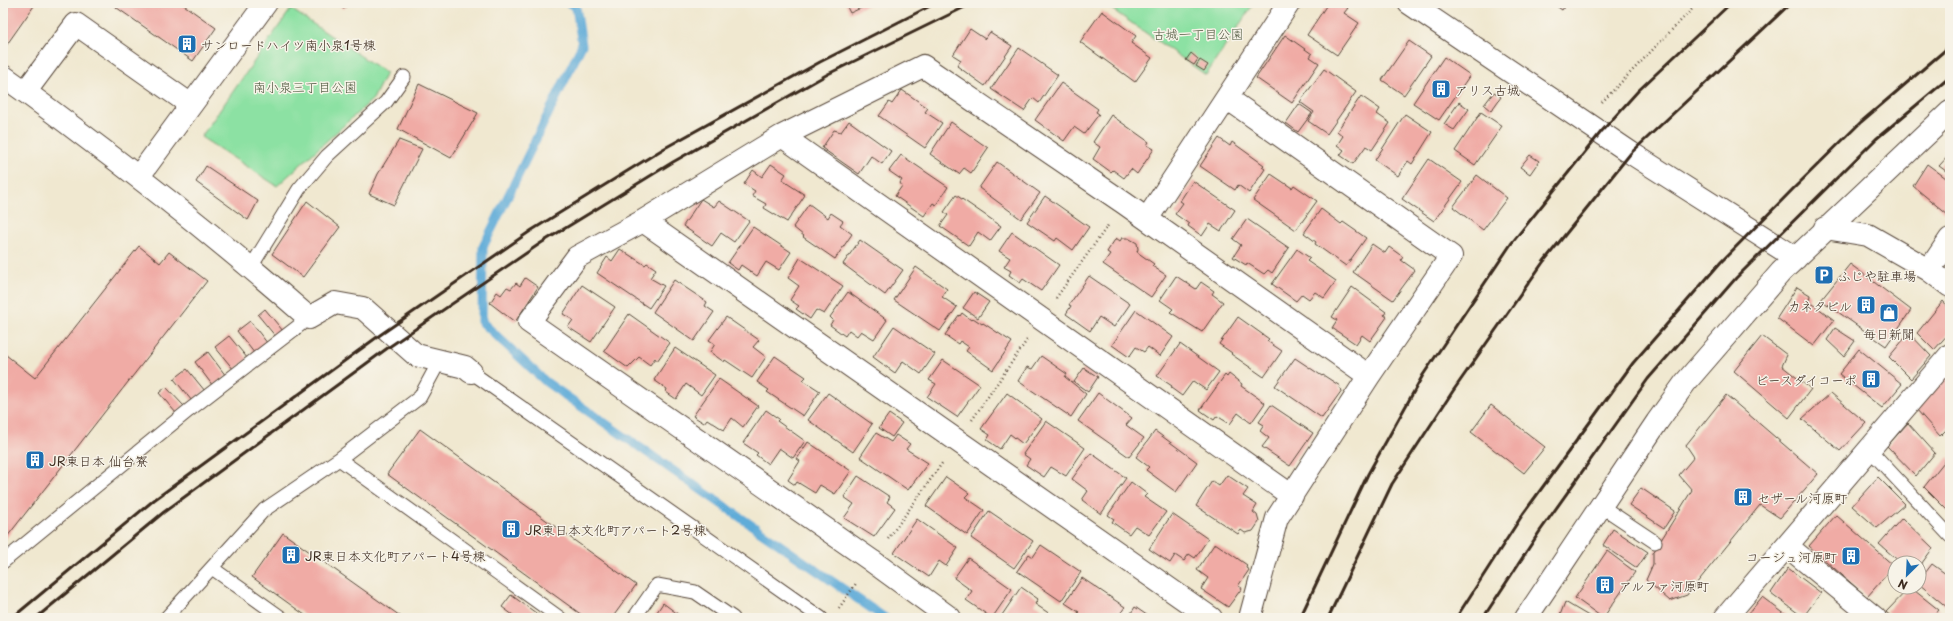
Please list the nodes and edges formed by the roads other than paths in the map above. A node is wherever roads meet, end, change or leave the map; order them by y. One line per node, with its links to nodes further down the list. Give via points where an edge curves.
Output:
1 (266, 3): 8 (street)
2 (1289, 3): 7 (street)
3 (1409, 3): 16 (street, via 1587,123)
4 (3, 76): 6 (street)
5 (404, 77): 17 (lane, via 386,102 327,156 299,189)
6 (26, 91): 8 (street, via 76,24); 11 (street)
7 (1227, 98): 12 (street); 24 (street, via 1452,256)
8 (191, 105): 11 (street)
9 (1950, 112): 14 (street)
10 (782, 136): 12 (street, via 923,66); 13 (street); 27 (street)
11 (139, 176): 17 (street)
12 (1147, 218): 24 (street)
13 (643, 221): 41 (street, via 577,257 529,322); 42 (street)
14 (1825, 228): 16 (street); 18 (street, via 1868,234)
15 (1950, 239): 18 (street)
16 (1796, 258): 28 (street, via 1685,383)
17 (251, 267): 20 (street)
18 (1929, 270): 19 (street)
19 (1950, 286)
20 (309, 318): 22 (street, via 335,303 363,308 416,355); 32 (lane, via 188,411)
21 (1950, 355): 25 (street)
22 (440, 360): 23 (street, via 465,367); 26 (lane, via 420,397)
23 (471, 372): 40 (lane)
24 (1369, 376): 27 (street)
25 (1869, 449): 29 (lane); 31 (street)
26 (339, 459): 33 (lane, via 264,510); 37 (lane)
27 (1292, 496): 43 (street, via 1277,518)
28 (1601, 506): 30 (lane); 34 (street)
29 (1950, 536)
30 (1655, 542)
31 (1787, 546): 44 (street); 45 (street)
32 (3, 562)
33 (212, 568): 35 (lane); 36 (lane)
34 (1528, 617)
35 (166, 618)
36 (282, 618)
37 (560, 618)
38 (634, 618): 39 (lane, via 657,585 694,592)
39 (733, 618)
40 (821, 618)
41 (950, 618)
42 (1211, 618)
43 (1250, 618)
44 (1725, 618)
45 (1875, 618)

